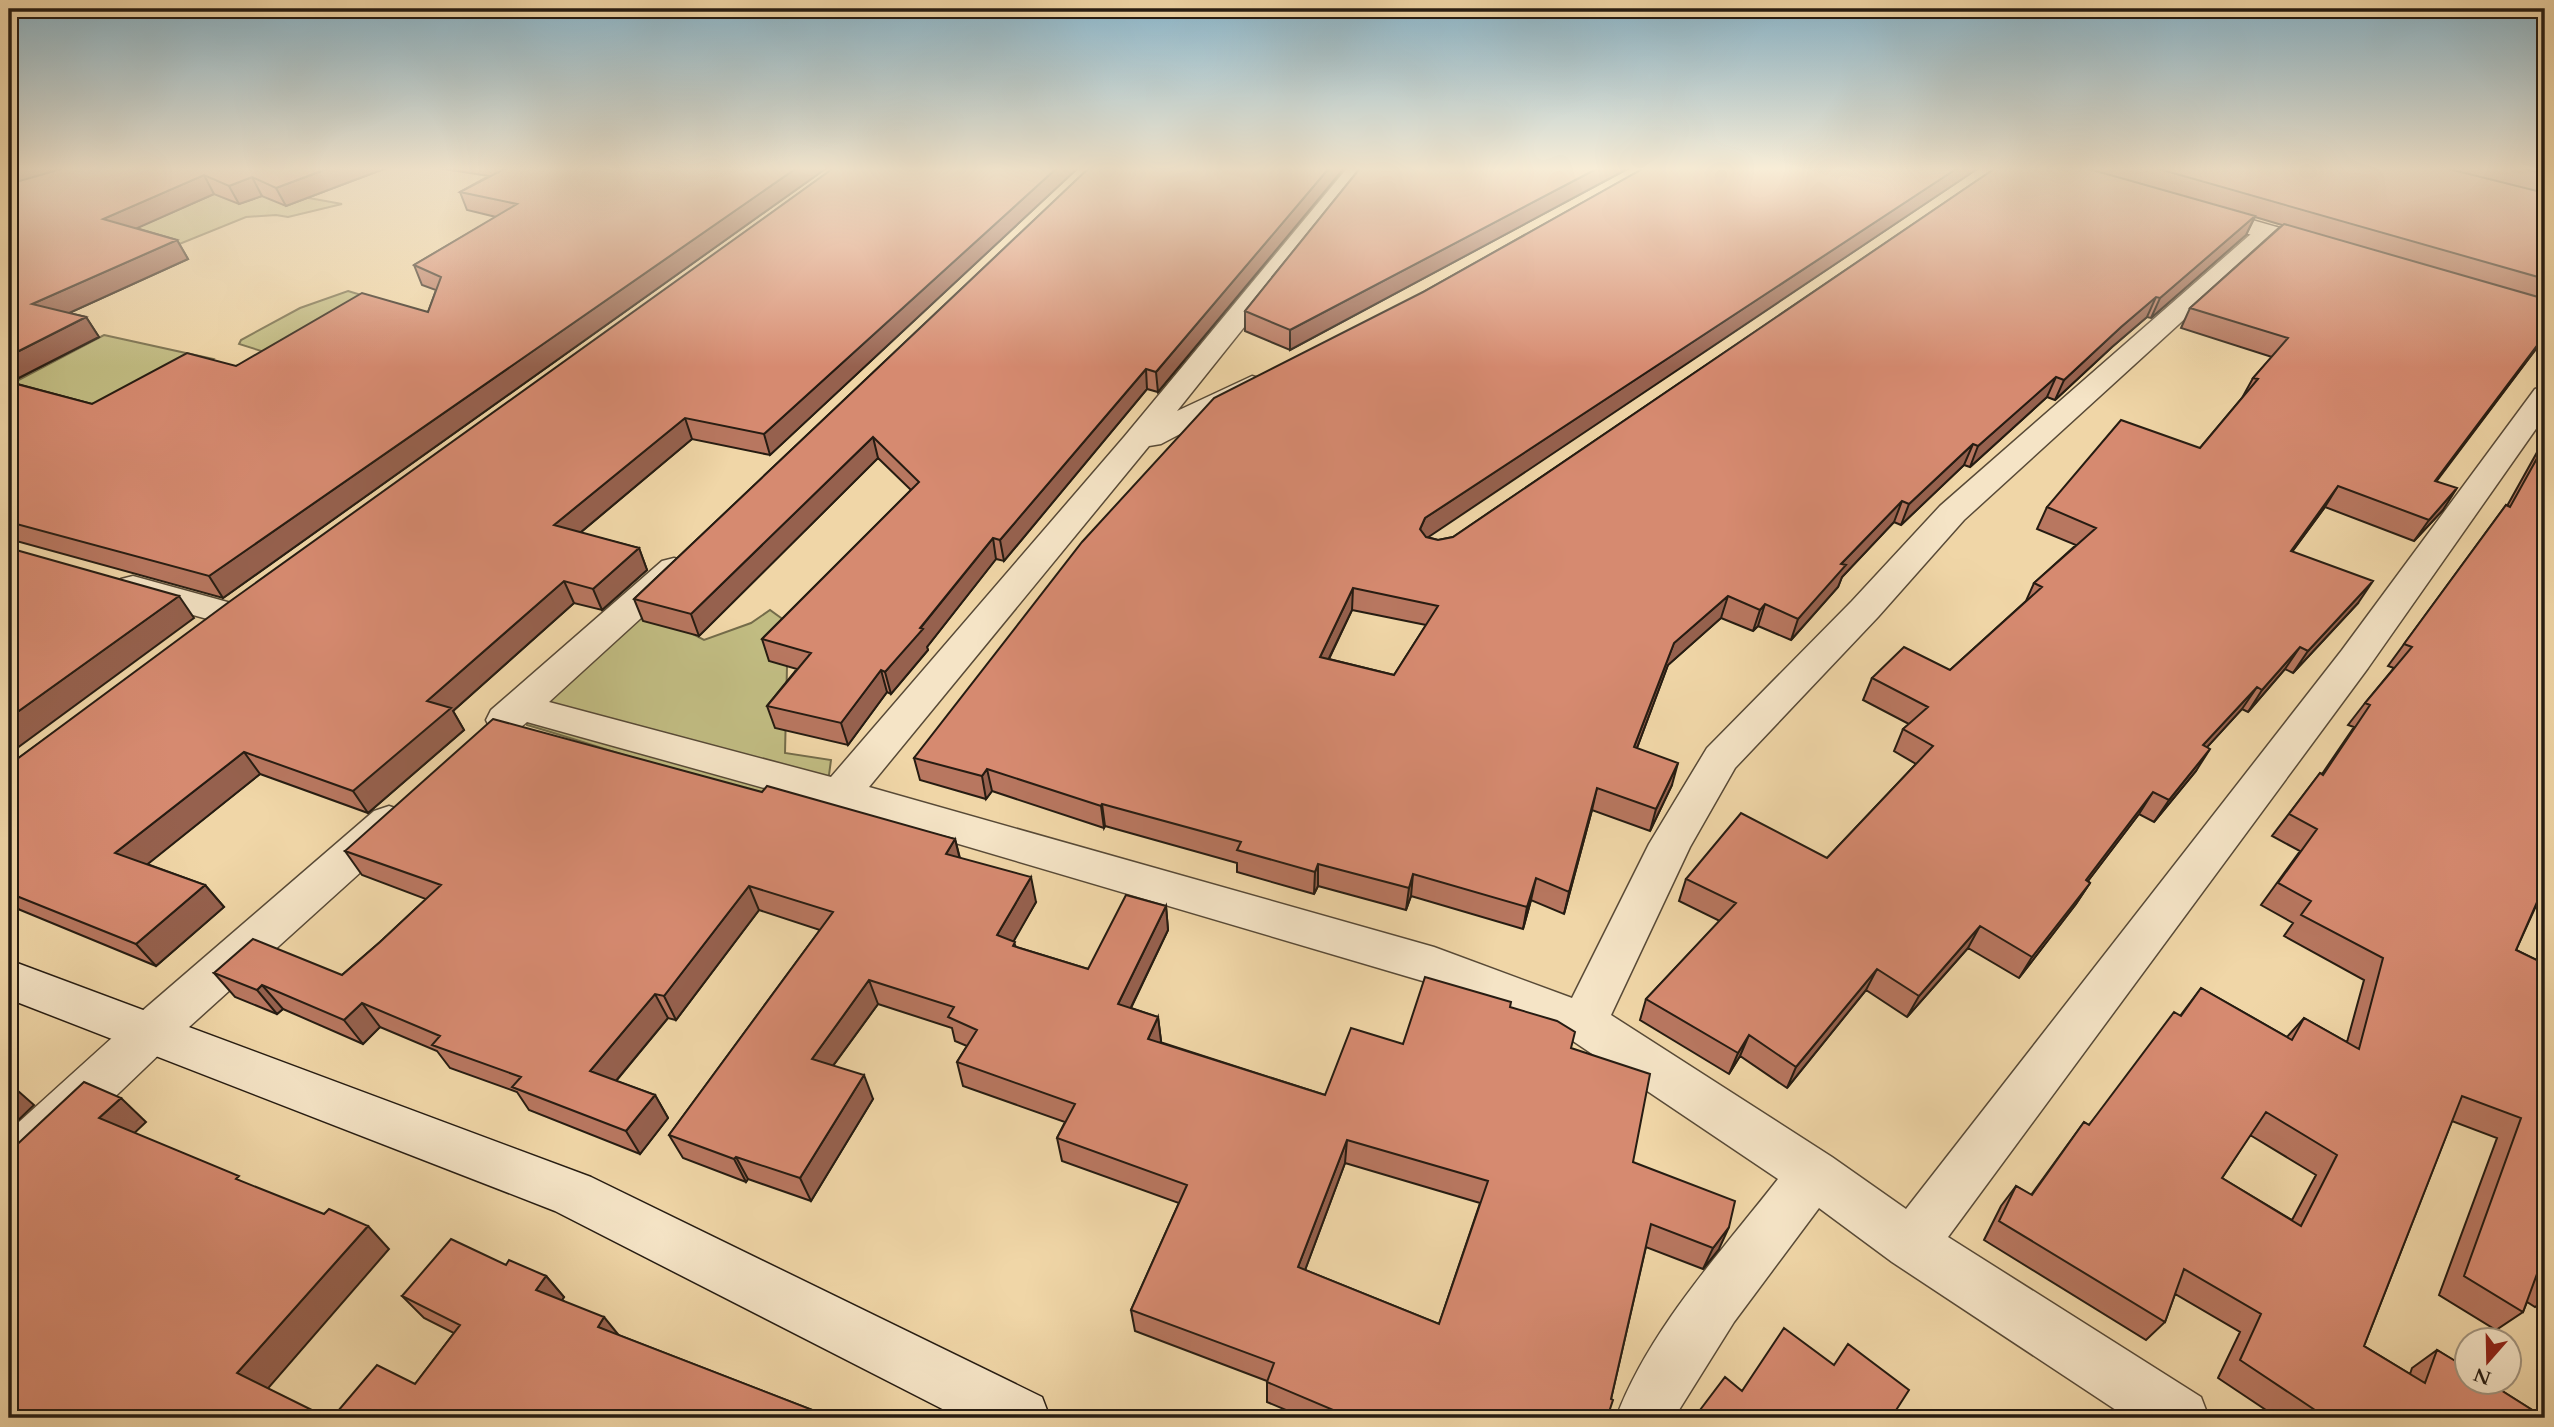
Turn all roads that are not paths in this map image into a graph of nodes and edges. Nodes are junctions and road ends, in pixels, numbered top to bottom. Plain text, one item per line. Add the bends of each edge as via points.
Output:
1 (1306, 234) edge
2 (2266, 234) edge
3 (2273, 234) edge
4 (2347, 255) edge
5 (1279, 371) edge
6 (2545, 395) edge
7 (1135, 444) junction
8 (696, 547) edge
9 (99, 577) edge
10 (196, 639) edge
11 (519, 707) junction
12 (478, 743) edge
13 (840, 794) junction
14 (417, 798) edge
15 (9, 979) edge
16 (1584, 1023) junction
17 (151, 1032) junction
18 (9, 1164) edge
19 (1814, 1174) junction
20 (1912, 1244) junction
21 (1021, 1418) edge
22 (1645, 1418) edge
23 (2180, 1418) edge

1 - 7 street
2 - 16 street via 1952,513 1721,758 1670,844
3 - 4 street
5 - 7 street
6 - 20 street via 2355,659
7 - 13 street
8 - 11 street
9 - 10 street via 240,606
11 - 12 street
11 - 13 street
13 - 16 street via 1434,965
14 - 17 street
15 - 17 street
16 - 19 street
17 - 18 street
17 - 21 street via 573,1194
19 - 20 street
19 - 22 street via 1715,1303
20 - 23 street

